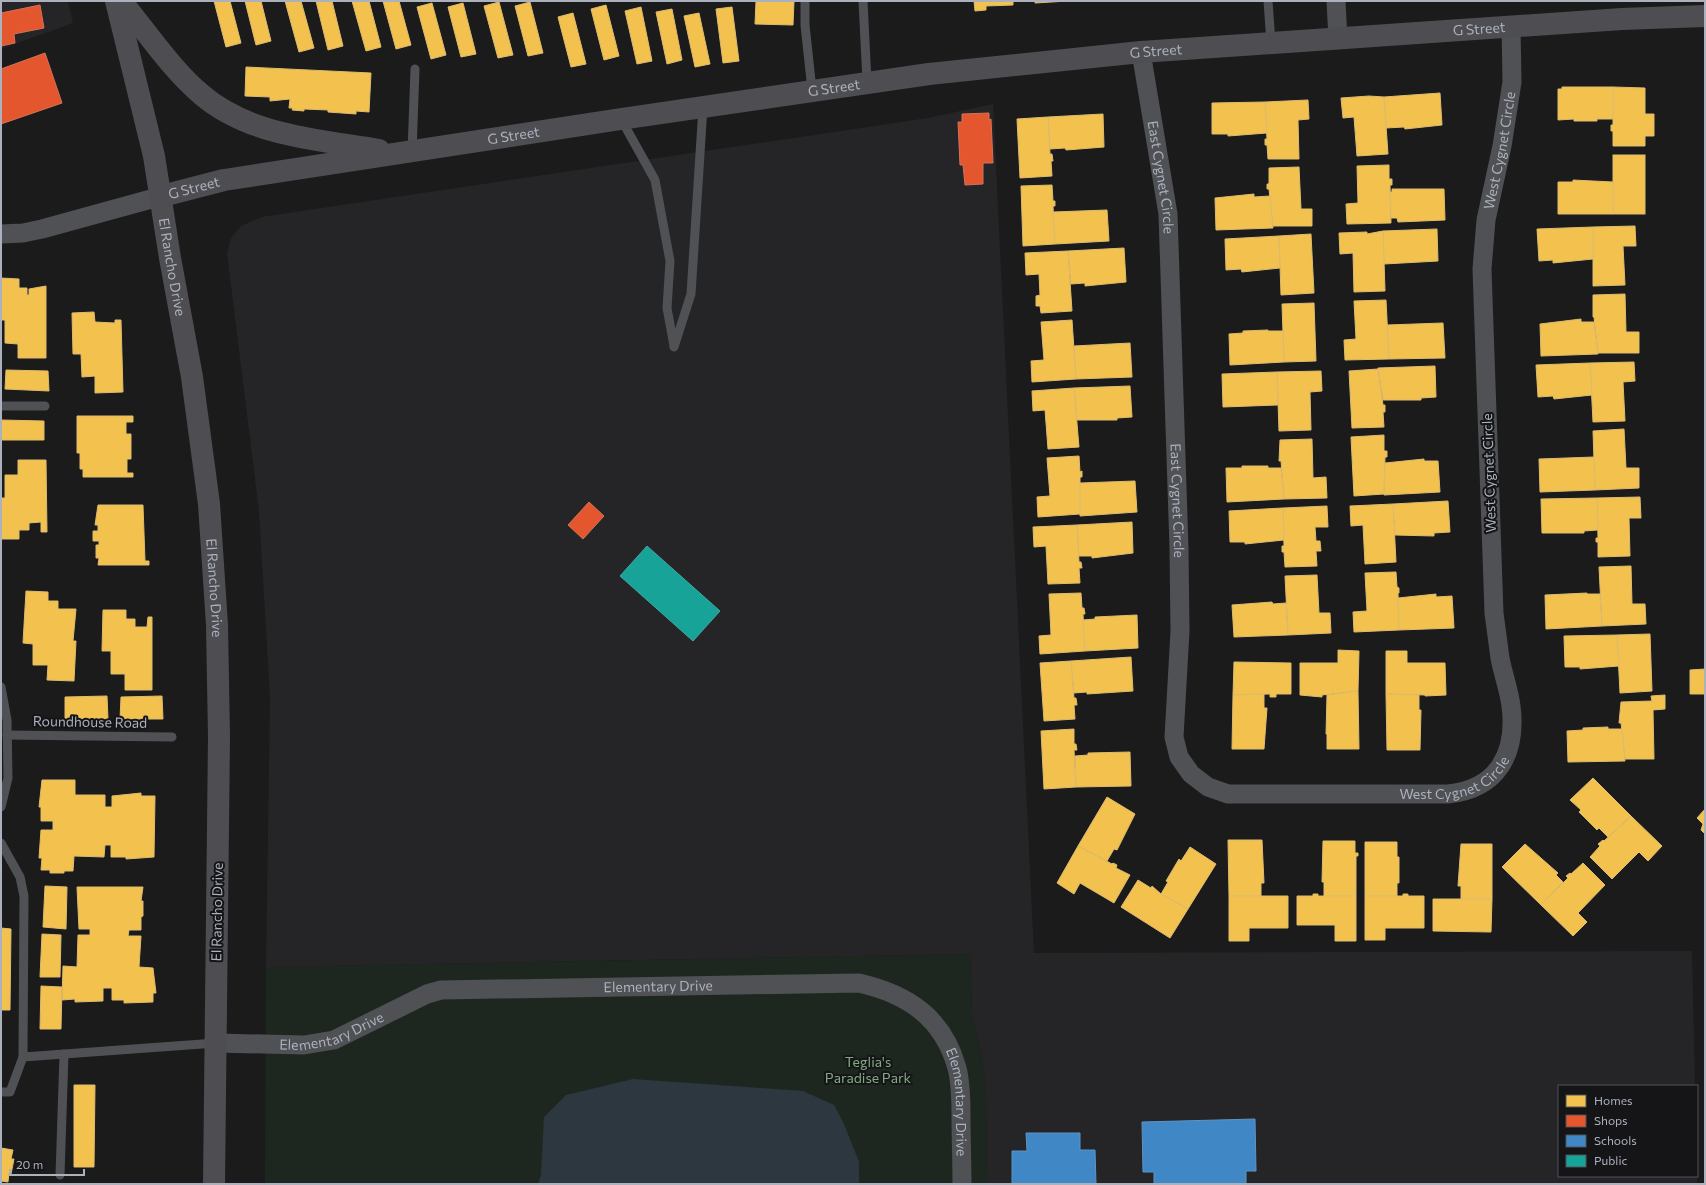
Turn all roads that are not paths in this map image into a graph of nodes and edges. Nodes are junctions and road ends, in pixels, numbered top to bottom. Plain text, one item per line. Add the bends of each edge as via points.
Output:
1 (116, 1) edge
2 (121, 1) edge
3 (805, 1) edge
4 (863, 1) edge
5 (1268, 1) edge
6 (1336, 1) edge
7 (1705, 16) edge
8 (1511, 27) junction
9 (1338, 39) junction
10 (1271, 43) junction
11 (1141, 52) junction
12 (415, 69) dead end
13 (868, 82) junction
14 (812, 90) junction
15 (703, 107) junction
16 (621, 119) junction
17 (405, 153) junction
18 (162, 196) junction
19 (1, 234) edge
20 (1, 406) edge
21 (45, 406) dead end
22 (1, 687) edge
23 (3, 706) edge
24 (7, 735) junction
25 (172, 737) dead end
26 (1359, 794) joint
27 (1, 807) edge
28 (1, 843) edge
29 (216, 1043) junction
30 (64, 1054) junction
31 (23, 1057) junction
32 (1, 1092) edge
33 (60, 1175) dead end
34 (214, 1184) edge
35 (962, 1184) edge

1 - 18 street, El Rancho Drive
2 - 17 street via 191,86 240,119 269,130
3 - 14 lane
4 - 13 lane
5 - 10 lane
6 - 9 street
7 - 8 street, G Street
8 - 9 street, G Street
8 - 26 street, West Cygnet Circle via 1512,82 1502,146 1486,220 1482,269 1494,613 1500,658 1511,706 1512,736 1507,756 1497,772 1482,784 1462,792
9 - 10 street, G Street
10 - 11 street, G Street
11 - 13 street, G Street
11 - 26 street, East Cygnet Circle via 1168,214 1180,586 1174,737 1179,756 1192,774 1208,787 1228,794
12 - 17 lane
13 - 14 street, G Street
14 - 15 street, G Street
15 - 16 street, G Street
15 - 16 lane via 691,294 674,347 667,308 670,261 655,180
16 - 17 street, G Street
17 - 18 street, G Street via 224,180
18 - 19 street, G Street via 42,229
18 - 29 street, El Rancho Drive via 209,504 217,625 219,737
20 - 21 lane
22 - 23 lane
23 - 24 lane
24 - 25 lane, Roundhouse Road
24 - 27 lane via 8,778
28 - 31 lane via 20,878 24,896
29 - 30 lane
29 - 34 street, El Rancho Drive
29 - 35 street, Elementary Drive via 304,1045 334,1040 441,990 858,983 884,989 911,1002 928,1017 946,1040 957,1068 960,1092
30 - 31 lane
30 - 33 lane
31 - 32 lane via 10,1092

